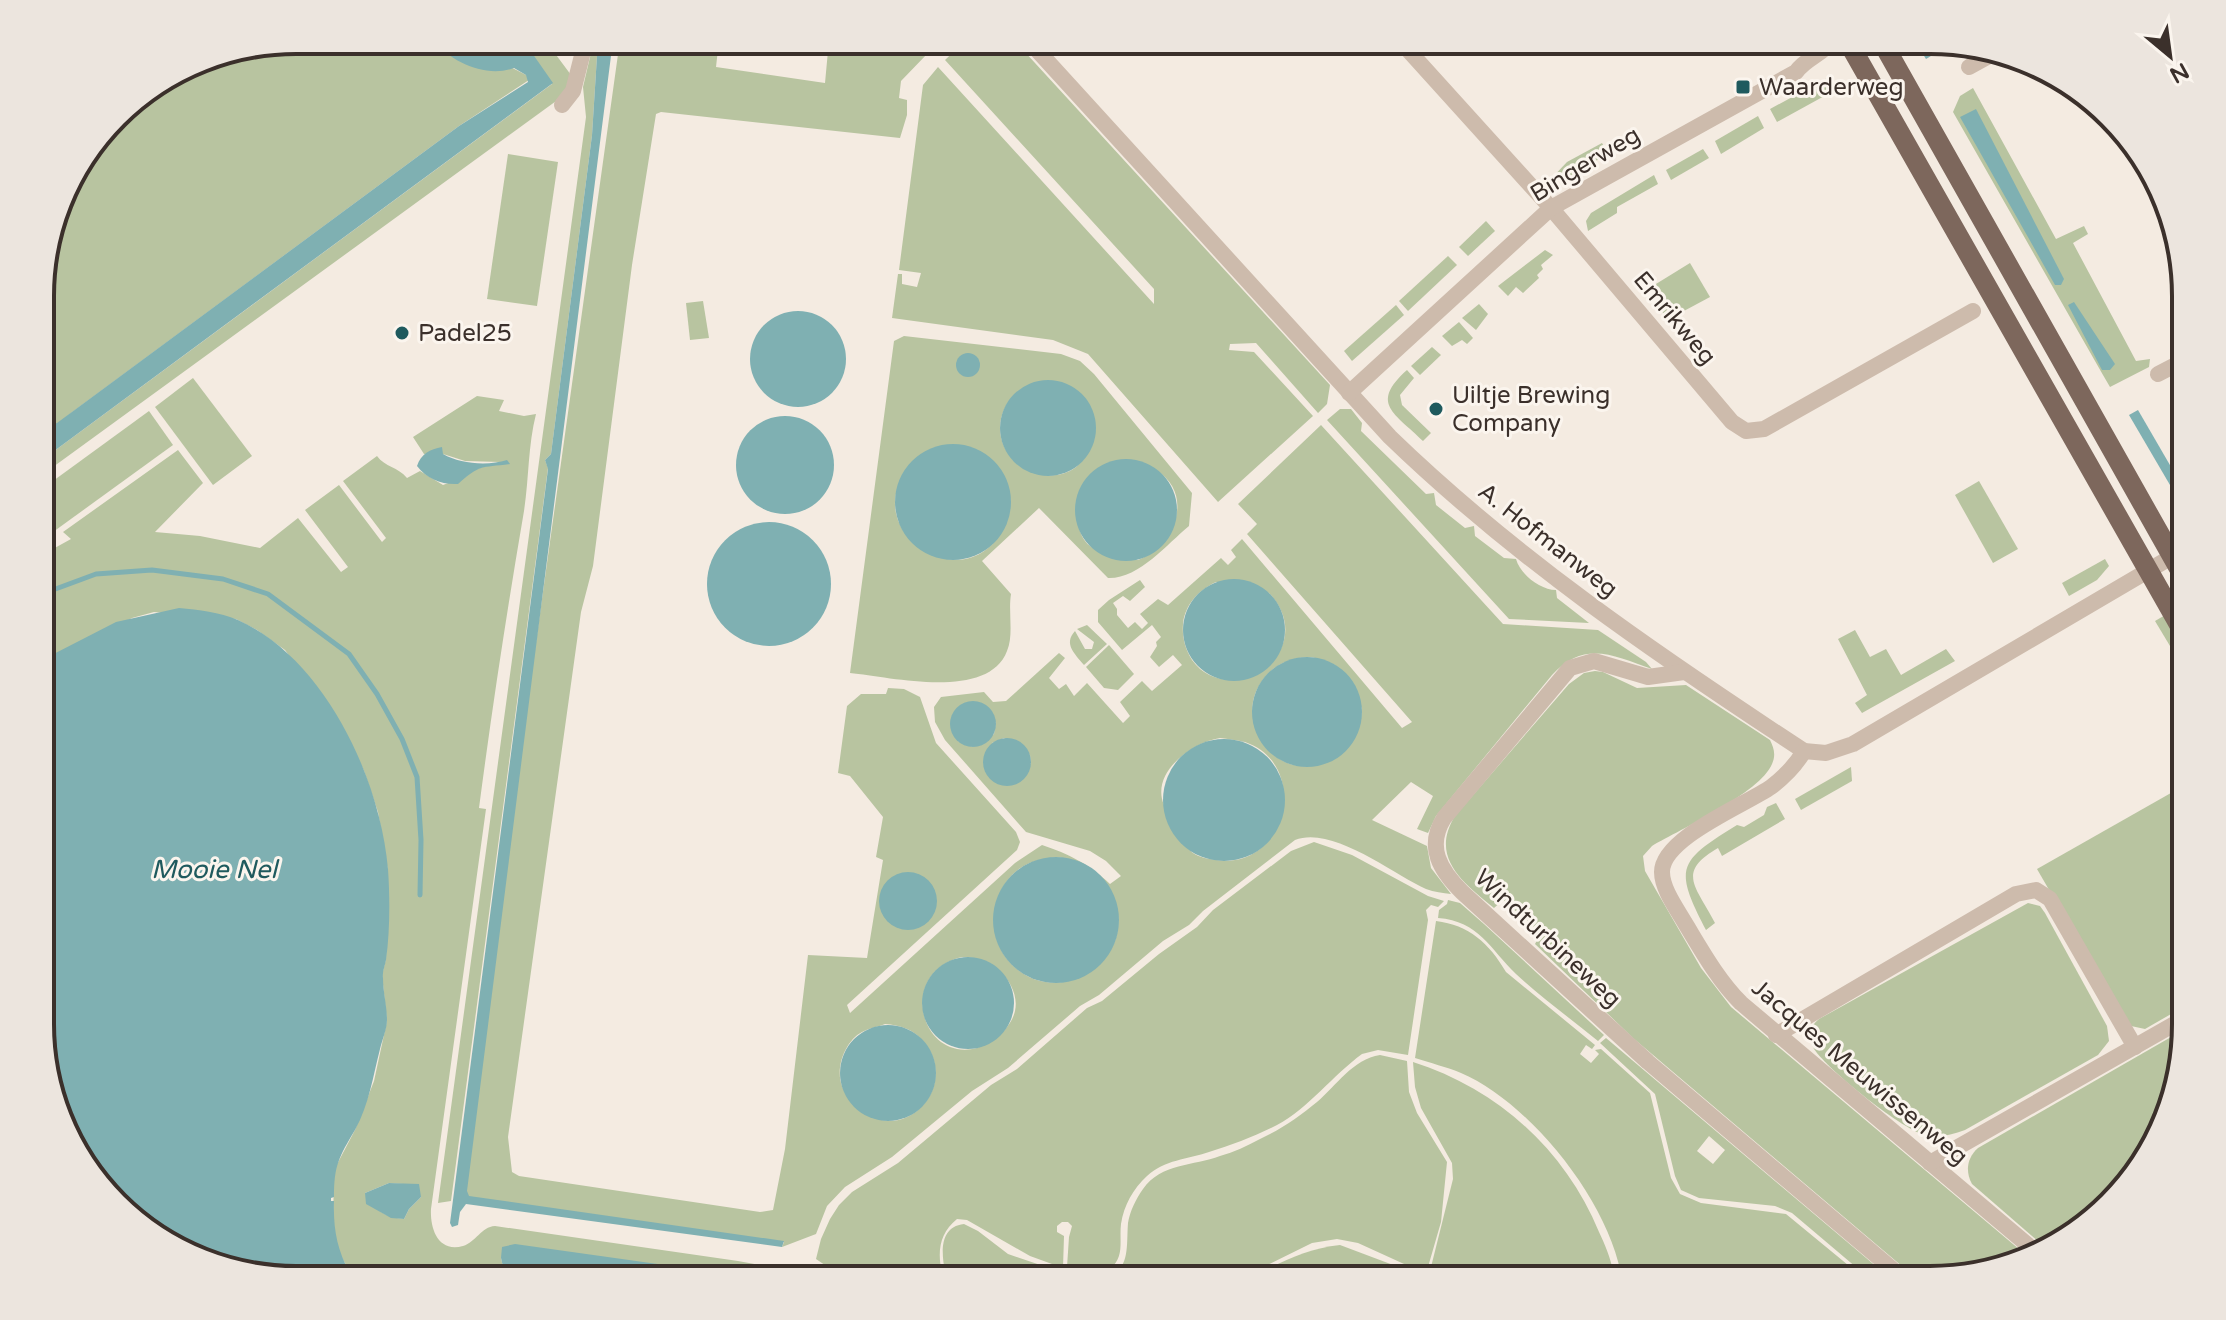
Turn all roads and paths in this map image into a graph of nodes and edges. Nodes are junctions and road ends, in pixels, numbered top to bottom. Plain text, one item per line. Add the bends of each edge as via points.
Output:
1 (582, 54) edge
2 (1041, 54) edge
3 (1412, 54) edge
4 (1818, 54) edge
5 (1855, 54) edge
6 (1889, 54) edge
7 (1982, 60) edge
8 (1969, 67) dead end
9 (562, 105) dead end
10 (1551, 208) junction
11 (1973, 311) dead end
12 (2171, 367) edge
13 (2158, 374) dead end
14 (1349, 393) junction
15 (2171, 539) edge
16 (2171, 558) edge
17 (2149, 571) junction
18 (2171, 610) edge
19 (1684, 672) junction
20 (1804, 751) junction
21 (2171, 1026) edge
22 (1776, 1035) junction
23 (2135, 1047) junction
24 (1930, 1163) junction
25 (2028, 1245) edge
26 (1888, 1265) edge

1 - 9 street via 573,91
2 - 14 street, A. Hofmanweg
3 - 10 street, Emrikweg
4 - 10 street, Bingerweg via 1796,72
5 - 17 main road
6 - 15 main road
7 - 8 street
10 - 11 street, Emrikweg via 1732,422 1746,431 1764,429
10 - 14 street, Bingerweg
12 - 13 street
14 - 19 street, A. Hofmanweg via 1415,462 1476,515
16 - 17 street
17 - 18 main road
17 - 20 street via 1844,749
19 - 20 street, A. Hofmanweg
19 - 26 street, Windturbineweg via 1648,677 1594,661 1570,668 1444,818 1436,837 1437,857 1462,892 1648,1062
20 - 22 street, Jacques Meuwissenweg via 1782,777 1672,850 1662,872 1714,971
21 - 23 street
22 - 23 street via 2016,894 2036,890 2050,899
22 - 24 street, Jacques Meuwissenweg
23 - 24 street
24 - 25 street, Jacques Meuwissenweg

